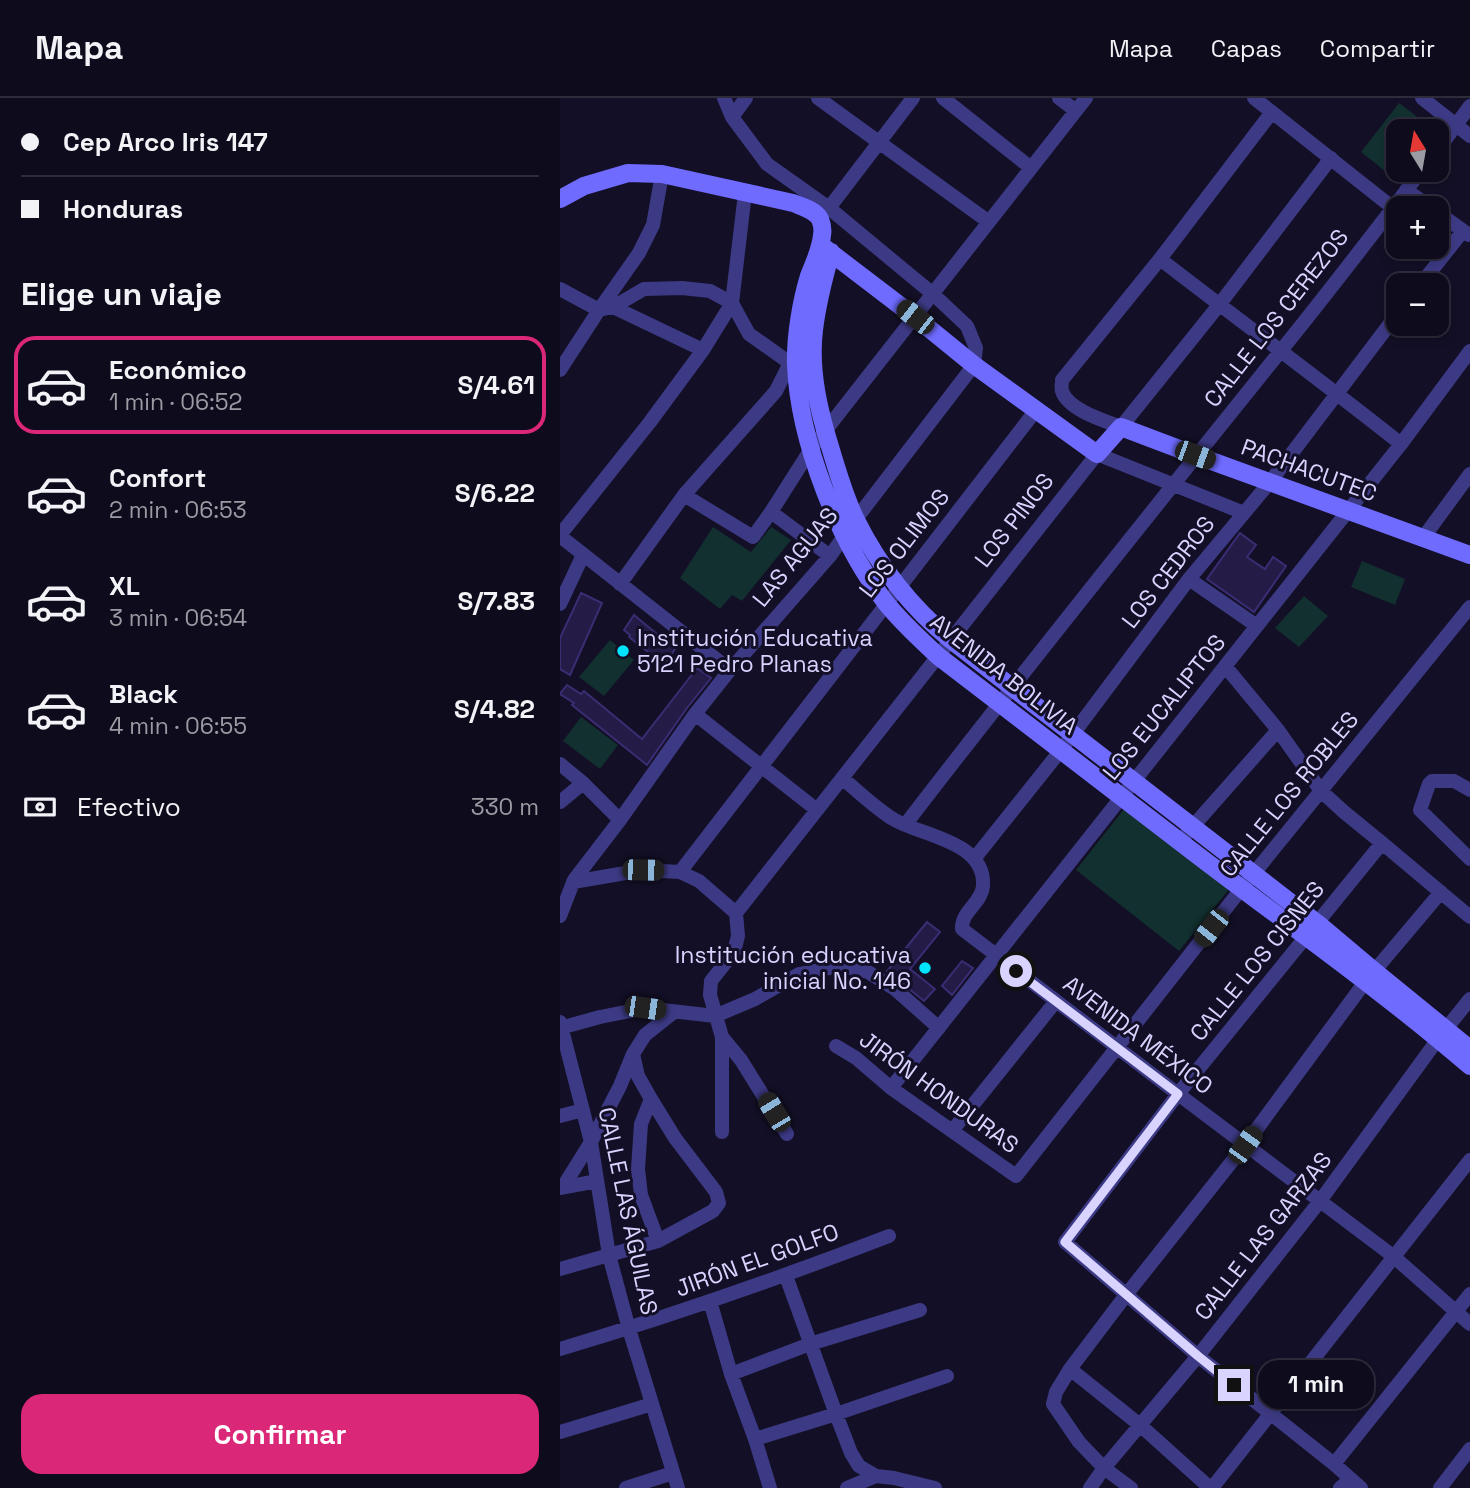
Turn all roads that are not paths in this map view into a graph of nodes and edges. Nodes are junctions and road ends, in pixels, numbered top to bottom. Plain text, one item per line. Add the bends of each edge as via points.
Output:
1 (724, 98) edge
2 (746, 98) edge
3 (818, 98) edge
4 (913, 98) edge
5 (943, 98) edge
6 (1059, 98) edge
7 (1086, 98) edge
8 (1254, 98) edge
9 (1422, 98) edge
10 (1470, 106) edge
11 (1076, 111) junction
12 (1272, 112) junction
13 (732, 117) junction
14 (1457, 126) junction
15 (1449, 136) edge
16 (1470, 136) edge
17 (879, 142) junction
18 (1331, 158) junction
19 (1031, 168) junction
20 (662, 174) junction
21 (1412, 182) edge
22 (1406, 190) junction
23 (745, 193) junction
24 (1401, 196) edge
25 (1415, 196) edge
26 (560, 199) edge
27 (1386, 203) edge
28 (824, 212) junction
29 (1386, 216) edge
30 (1449, 221) edge
31 (989, 222) junction
32 (1466, 233) edge
33 (825, 248) junction
34 (1160, 259) junction
35 (1431, 273) edge
36 (560, 289) edge
37 (933, 294) junction
38 (732, 303) junction
39 (1219, 305) junction
40 (606, 308) junction
41 (915, 317) junction
42 (1386, 329) edge
43 (703, 350) junction
44 (1470, 351) edge
45 (1280, 352) junction
46 (793, 362) junction
47 (974, 365) junction
48 (560, 370) edge
49 (1337, 393) junction
50 (1037, 410) junction
51 (1121, 427) junction
52 (825, 431) junction
53 (1401, 444) junction
54 (811, 449) junction
55 (1097, 454) junction
56 (1195, 455) junction
57 (1470, 474) edge
58 (1270, 482) junction
59 (1172, 484) junction
60 (684, 495) junction
61 (1349, 511) junction
62 (771, 512) junction
63 (1244, 513) junction
64 (856, 519) junction
65 (844, 534) junction
66 (560, 535) edge
67 (1423, 538) junction
68 (583, 555) junction
69 (1470, 555) edge
70 (830, 556) junction
71 (1189, 579) junction
72 (620, 584) junction
73 (899, 587) junction
74 (886, 603) junction
75 (560, 604) edge
76 (1470, 607) edge
77 (1257, 626) junction
78 (951, 640) junction
79 (938, 656) junction
80 (1225, 666) junction
81 (730, 670) junction
82 (1011, 687) junction
83 (999, 703) junction
84 (695, 714) junction
85 (1278, 730) junction
86 (1073, 734) junction
87 (1061, 750) junction
88 (560, 764) edge
89 (761, 766) junction
90 (842, 778) junction
91 (1134, 781) junction
92 (583, 783) junction
93 (1470, 790) edge
94 (1321, 791) junction
95 (1122, 796) junction
96 (560, 802) edge
97 (817, 810) junction
98 (620, 820) junction
99 (905, 825) junction
100 (1192, 827) junction
101 (1179, 842) junction
102 (1382, 843) junction
103 (974, 859) junction
104 (1470, 859) edge
105 (680, 872) junction
106 (574, 880) junction
107 (1248, 881) junction
108 (560, 891) edge
109 (1441, 892) junction
110 (736, 913) junction
111 (560, 916) edge
112 (1470, 917) edge
113 (1312, 930) junction
114 (996, 956) junction
115 (1369, 977) junction
116 (1470, 999) edge
117 (1056, 1001) junction
118 (674, 1012) junction
119 (715, 1016) junction
120 (561, 1026) edge
121 (939, 1028) junction
122 (1442, 1034) junction
123 (722, 1037) junction
124 (836, 1046) dead end
125 (1116, 1048) junction
126 (1470, 1049) edge
127 (633, 1054) junction
128 (1470, 1066) edge
129 (891, 1088) junction
130 (1178, 1094) junction
131 (651, 1099) junction
132 (583, 1110) junction
133 (560, 1116) edge
134 (952, 1131) junction
135 (722, 1132) dead end
136 (787, 1134) dead end
137 (591, 1142) junction
138 (1245, 1145) junction
139 (1470, 1160) edge
140 (1016, 1175) joint
141 (597, 1181) junction
142 (561, 1188) edge
143 (1320, 1201) junction
144 (889, 1236) dead end
145 (658, 1241) junction
146 (610, 1255) junction
147 (1393, 1255) junction
148 (560, 1269) edge
149 (786, 1276) junction
150 (1470, 1294) edge
151 (1126, 1295) junction
152 (710, 1301) junction
153 (920, 1310) dead end
154 (1456, 1312) junction
155 (1470, 1324) edge
156 (629, 1329) junction
157 (810, 1343) junction
158 (560, 1349) edge
159 (1198, 1356) junction
160 (1070, 1369) junction
161 (731, 1374) junction
162 (947, 1376) dead end
163 (652, 1404) junction
164 (836, 1414) junction
165 (1270, 1414) junction
166 (1140, 1425) junction
167 (560, 1432) edge
168 (755, 1439) junction
169 (1470, 1448) edge
170 (1334, 1464) junction
171 (1104, 1468) junction
172 (673, 1473) junction
173 (876, 1476) junction
174 (896, 1483) edge
175 (1351, 1485) edge
176 (626, 1488) edge
177 (678, 1488) edge
178 (770, 1488) edge
179 (847, 1488) edge
180 (935, 1488) edge
181 (1090, 1488) edge
182 (1131, 1488) edge
183 (1211, 1488) edge
184 (1440, 1488) edge

1 - 13 street
2 - 13 street
3 - 17 street
4 - 17 street
5 - 19 street
6 - 11 street
7 - 11 street
8 - 12 street
9 - 14 street
10 - 14 street
11 - 19 street
12 - 18 street
12 - 34 street
13 - 28 street via 767,164
14 - 15 street
14 - 16 street
17 - 28 street
17 - 31 street
18 - 27 street
18 - 39 street, LOS PINOS
19 - 31 street
20 - 23 main road
20 - 26 main road via 628,173 584,186
20 - 40 street via 653,225
21 - 22 street, CALLE LOS CEREZOS
22 - 24 street, CALLE LOS CEREZOS
22 - 25 street
23 - 28 main road
23 - 38 street
28 - 33 main road, AVENIDA BOLIVIA
28 - 37 street
29 - 45 street, CALLE LOS CEREZOS
30 - 32 street
31 - 37 street
32 - 35 street
33 - 41 main road
33 - 46 main road, AVENIDA BOLIVIA via 808,279
33 - 52 main road, AVENIDA BOLIVIA via 814,331 814,386
34 - 39 street
34 - 51 street, PACHACUTEC via 1062,380 1067,400 1091,417
36 - 40 street
37 - 41 street
37 - 47 street via 967,326 976,348
38 - 40 street via 710,291 644,289
38 - 43 street
38 - 46 street via 749,334
39 - 45 street
39 - 51 street, LOS PINOS
40 - 43 street
40 - 48 street
41 - 47 main road
41 - 52 street
42 - 49 street, LOS CEDROS
43 - 66 street
44 - 53 street, LOS EUCALIPTOS
45 - 49 street
45 - 56 street, CALLE LOS CEREZOS
46 - 54 main road, AVENIDA BOLIVIA
46 - 60 street via 776,391
47 - 50 main road
47 - 64 street, LAS AGUAS
49 - 53 street
49 - 58 street, LOS CEDROS
50 - 55 main road
50 - 73 street, LOS OLIMOS
51 - 55 main road, LOS PINOS
51 - 56 main road, PACHACUTEC
52 - 54 street
52 - 64 main road, AVENIDA BOLIVIA
53 - 61 street, LOS EUCALIPTOS
54 - 62 street
54 - 65 main road, AVENIDA BOLIVIA
55 - 59 street
55 - 78 street, LOS PINOS
56 - 58 main road, PACHACUTEC
56 - 59 street, CALLE LOS CEREZOS
57 - 67 street
58 - 61 main road, PACHACUTEC
58 - 63 street, LOS CEDROS
59 - 63 street
59 - 82 street, CALLE LOS CEREZOS
60 - 62 street via 753,537
60 - 72 street
61 - 67 main road, PACHACUTEC
61 - 77 street, LOS EUCALIPTOS
62 - 70 street
63 - 71 street, LOS CEDROS
64 - 65 street, LAS AGUAS
64 - 73 main road, AVENIDA BOLIVIA
65 - 70 street, LAS AGUAS
65 - 74 main road, AVENIDA BOLIVIA
66 - 68 street
67 - 69 main road, PACHACUTEC
68 - 72 street
68 - 75 street
70 - 81 street, LAS AGUAS
71 - 77 street
71 - 86 street, LOS CEDROS
72 - 81 street
73 - 74 street, LOS OLIMOS
73 - 78 main road, AVENIDA BOLIVIA
74 - 79 main road, AVENIDA BOLIVIA
74 - 89 street, LOS OLIMOS
76 - 94 street, CALLE LOS ROBLES
77 - 80 street, LOS EUCALIPTOS
78 - 79 street, LOS PINOS
78 - 82 main road, AVENIDA BOLIVIA
79 - 83 main road, AVENIDA BOLIVIA
79 - 90 street, LOS PINOS
80 - 85 street
80 - 91 street, LOS EUCALIPTOS
81 - 84 street, LAS AGUAS
82 - 83 street, CALLE LOS CEREZOS
82 - 86 main road, AVENIDA BOLIVIA
83 - 87 main road, AVENIDA BOLIVIA
83 - 99 street, CALLE LOS CEREZOS
84 - 89 street
84 - 98 street, LAS AGUAS
85 - 94 street
85 - 100 street
86 - 87 street, LOS CEDROS
86 - 91 main road, AVENIDA BOLIVIA
87 - 95 main road, AVENIDA BOLIVIA
87 - 103 street, LOS CEDROS
88 - 92 street
89 - 97 street
89 - 105 street, LOS OLIMOS
90 - 97 street, LOS PINOS
90 - 99 street
91 - 95 street, LOS EUCALIPTOS
91 - 100 main road, AVENIDA BOLIVIA
92 - 96 street
92 - 98 street
93 - 104 street via 1454,781 1432,780 1420,810
94 - 102 street
94 - 107 street, CALLE LOS ROBLES
95 - 101 main road, AVENIDA BOLIVIA
95 - 114 street, LOS EUCALIPTOS
97 - 110 street, LOS PINOS
98 - 106 street, LAS AGUAS
99 - 103 street via 960,846
100 - 101 street
100 - 107 main road, AVENIDA BOLIVIA
101 - 107 main road, AVENIDA BOLIVIA
102 - 109 street
102 - 113 street, CALLE LOS CISNES
103 - 114 street, AVENIDA MÉXICO via 983,888 965,915 962,929
105 - 106 street via 643,870
105 - 110 street via 699,881
106 - 108 street
106 - 111 street, LAS AGUAS
107 - 113 main road, AVENIDA BOLIVIA
107 - 125 street, CALLE LOS ROBLES
109 - 112 street
109 - 115 street
110 - 119 street via 734,952 710,981
113 - 115 main road, AVENIDA BOLIVIA
113 - 130 street, CALLE LOS CISNES
114 - 117 street, AVENIDA MÉXICO
114 - 121 street, LOS EUCALIPTOS
115 - 122 main road, AVENIDA BOLIVIA
115 - 138 street
116 - 122 street, CALLE LAS GARZAS
117 - 125 street, AVENIDA MÉXICO
117 - 134 street
118 - 119 street
118 - 120 street via 645,1008
118 - 127 street via 645,1035
119 - 121 street via 799,974 841,965 868,972 895,989
119 - 123 street
120 - 132 street, CALLE LAS ÁGUILAS
121 - 129 street, LOS EUCALIPTOS
122 - 126 main road, AVENIDA BOLIVIA
122 - 128 main road, AVENIDA BOLIVIA
122 - 143 street, CALLE LAS GARZAS
123 - 135 street
123 - 136 street
124 - 129 street, JIRÓN HONDURAS
125 - 130 street, AVENIDA MÉXICO
125 - 140 street, CALLE LOS ROBLES
127 - 131 street via 638,1076
127 - 137 street
129 - 134 street, JIRÓN HONDURAS
130 - 138 street, AVENIDA MÉXICO
130 - 151 street, CALLE LOS CISNES via 1065,1242
131 - 145 street via 641,1124 638,1168 641,1195
131 - 145 street via 716,1192 719,1203 713,1211
132 - 133 street
132 - 137 street, CALLE LAS ÁGUILAS
134 - 140 street, JIRÓN HONDURAS
137 - 141 street, CALLE LAS ÁGUILAS
137 - 142 street
138 - 143 street, AVENIDA MÉXICO
138 - 151 street
139 - 147 street
141 - 142 street
141 - 146 street, CALLE LAS ÁGUILAS
143 - 147 street, AVENIDA MÉXICO
143 - 159 street, CALLE LAS GARZAS
144 - 149 street, JIRÓN EL GOLFO
145 - 146 street
146 - 148 street
146 - 156 street, CALLE LAS ÁGUILAS
147 - 154 street, AVENIDA MÉXICO
147 - 165 street
149 - 152 street, JIRÓN EL GOLFO
149 - 157 street
150 - 154 street
151 - 159 street
151 - 160 street
152 - 156 street, JIRÓN EL GOLFO
152 - 161 street
153 - 157 street
154 - 155 street, AVENIDA MÉXICO
154 - 170 street
156 - 158 street, JIRÓN EL GOLFO
156 - 163 street, CALLE LAS ÁGUILAS
157 - 161 street
157 - 164 street
159 - 165 street
159 - 166 street, CALLE LAS GARZAS
160 - 166 street
160 - 171 street via 1053,1404
161 - 168 street
162 - 164 street
163 - 167 street
163 - 172 street, CALLE LAS ÁGUILAS
164 - 168 street
164 - 173 street via 859,1466
165 - 170 street
165 - 183 street
166 - 171 street, CALLE LAS GARZAS
166 - 183 street
168 - 178 street
169 - 184 street
170 - 175 street
171 - 181 street, CALLE LAS GARZAS
171 - 182 street
172 - 176 street
172 - 177 street, CALLE LAS ÁGUILAS
173 - 174 street
173 - 179 street
174 - 180 street

